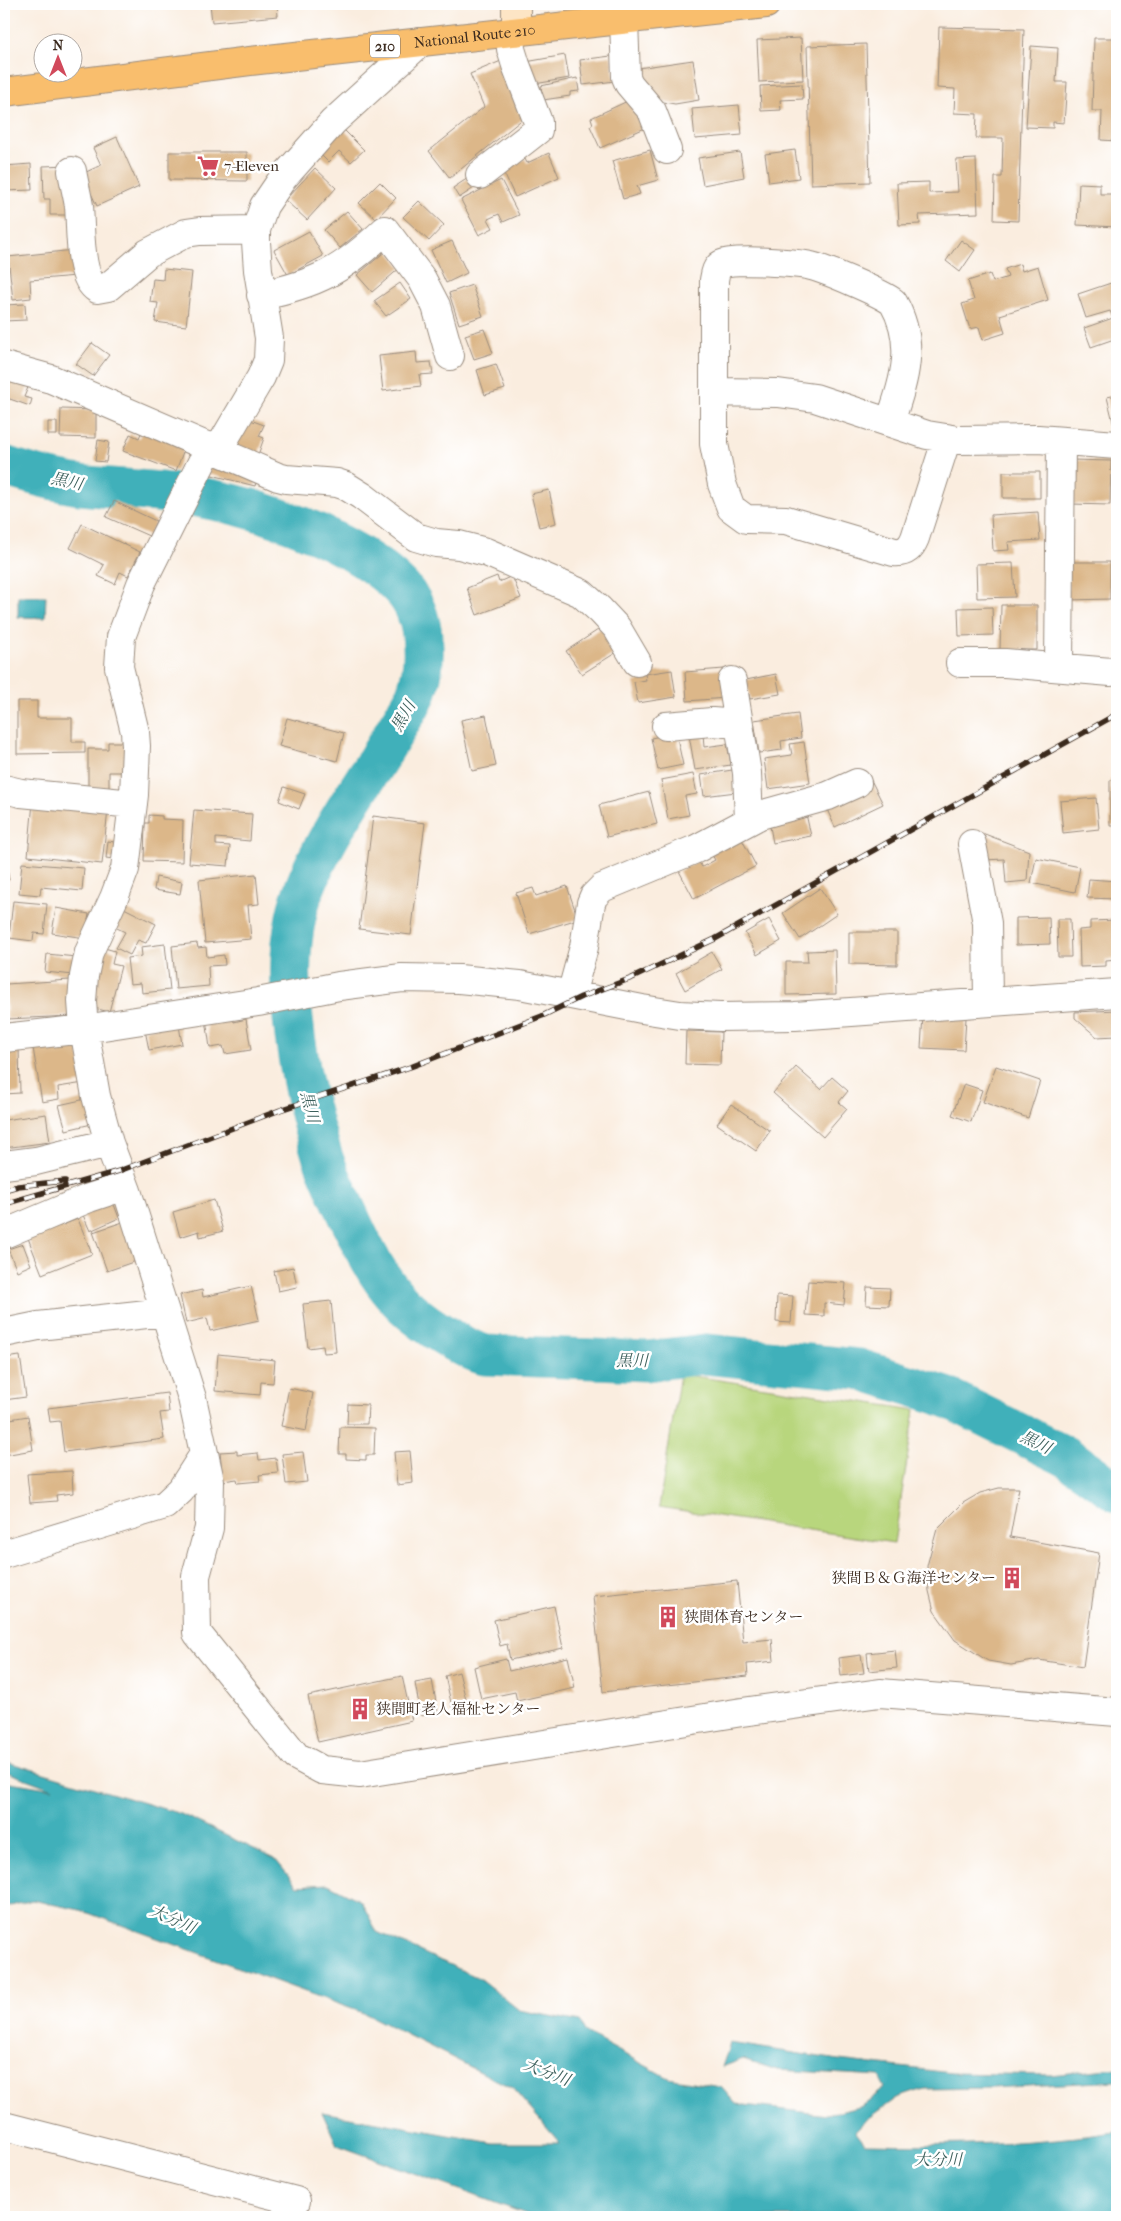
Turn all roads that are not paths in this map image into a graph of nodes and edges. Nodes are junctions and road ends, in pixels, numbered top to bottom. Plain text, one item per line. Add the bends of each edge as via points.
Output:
1 (516, 4) edge
2 (766, 4) edge
3 (624, 20) junction
4 (513, 32) junction
5 (421, 42) junction
6 (4, 92) edge
7 (668, 150) dead end
8 (72, 171) dead end
9 (480, 175) dead end
10 (256, 230) junction
11 (261, 295) junction
12 (450, 356) dead end
13 (4, 366) edge
14 (714, 392) junction
15 (890, 422) junction
16 (947, 438) junction
17 (1060, 441) junction
18 (1117, 445) edge
19 (212, 450) junction
20 (637, 662) dead end
21 (960, 663) dead end
22 (1059, 666) junction
23 (1117, 670) edge
24 (732, 681) dead end
25 (739, 724) junction
26 (666, 726) dead end
27 (857, 783) dead end
28 (4, 789) edge
29 (133, 804) junction
30 (749, 820) junction
31 (972, 844) dead end
32 (1117, 993) edge
33 (571, 995) junction
34 (988, 1002) junction
35 (84, 1029) junction
36 (4, 1038) edge
37 (109, 1143) junction
38 (4, 1166) edge
39 (125, 1186) junction
40 (4, 1234) edge
41 (165, 1312) junction
42 (4, 1333) edge
43 (204, 1454) junction
44 (4, 1554) edge
45 (1117, 1712) edge
46 (4, 2126) edge
47 (296, 2201) dead end

1 - 4 main road
2 - 3 highway, National Route 210 / 210
3 - 4 highway, National Route 210 / 210
3 - 7 street via 626,77 657,121
4 - 5 highway, National Route 210 / 210
4 - 9 street via 511,49 538,122 538,130
5 - 6 highway, National Route 210 / 210
5 - 10 street via 323,132 271,194 260,213
8 - 10 street via 85,269 88,280 97,289 108,287 148,253 186,233
10 - 11 street
11 - 12 street via 295,288 321,278 361,253 385,230 422,279 436,306
11 - 19 street via 269,338 268,360 261,377
13 - 19 street via 50,379
14 - 15 street via 778,393 815,398
14 - 15 street via 716,270 723,263 732,262 811,266 888,298 896,307 906,338 907,362
14 - 16 street via 714,444 730,508 746,520 794,522 894,552 905,551 912,544
15 - 16 street via 927,435
16 - 17 street
17 - 18 street
17 - 22 street
19 - 20 street via 286,479 346,486 416,537 486,552 569,588 589,599 608,618
19 - 29 street via 180,505 141,584 119,647 120,678 135,732
21 - 22 street
22 - 23 street
24 - 25 street
25 - 26 street via 712,722
25 - 30 street via 749,790
27 - 30 street via 828,796
28 - 29 street
29 - 35 street via 125,869 87,959 82,1001
30 - 33 street via 696,849 597,892 591,903 584,947
31 - 34 street via 987,923
32 - 34 street
33 - 34 street via 680,1015 720,1017 795,1016
33 - 35 street via 489,981 402,978
35 - 36 street
35 - 37 street via 96,1096
37 - 38 street
37 - 39 street
39 - 40 street
39 - 41 street
41 - 42 street via 38,1326
41 - 43 street via 192,1398
43 - 44 street via 181,1490 165,1505
43 - 45 street via 210,1480 209,1528 196,1576 197,1633 296,1756 322,1770 360,1774 880,1693
46 - 47 street

